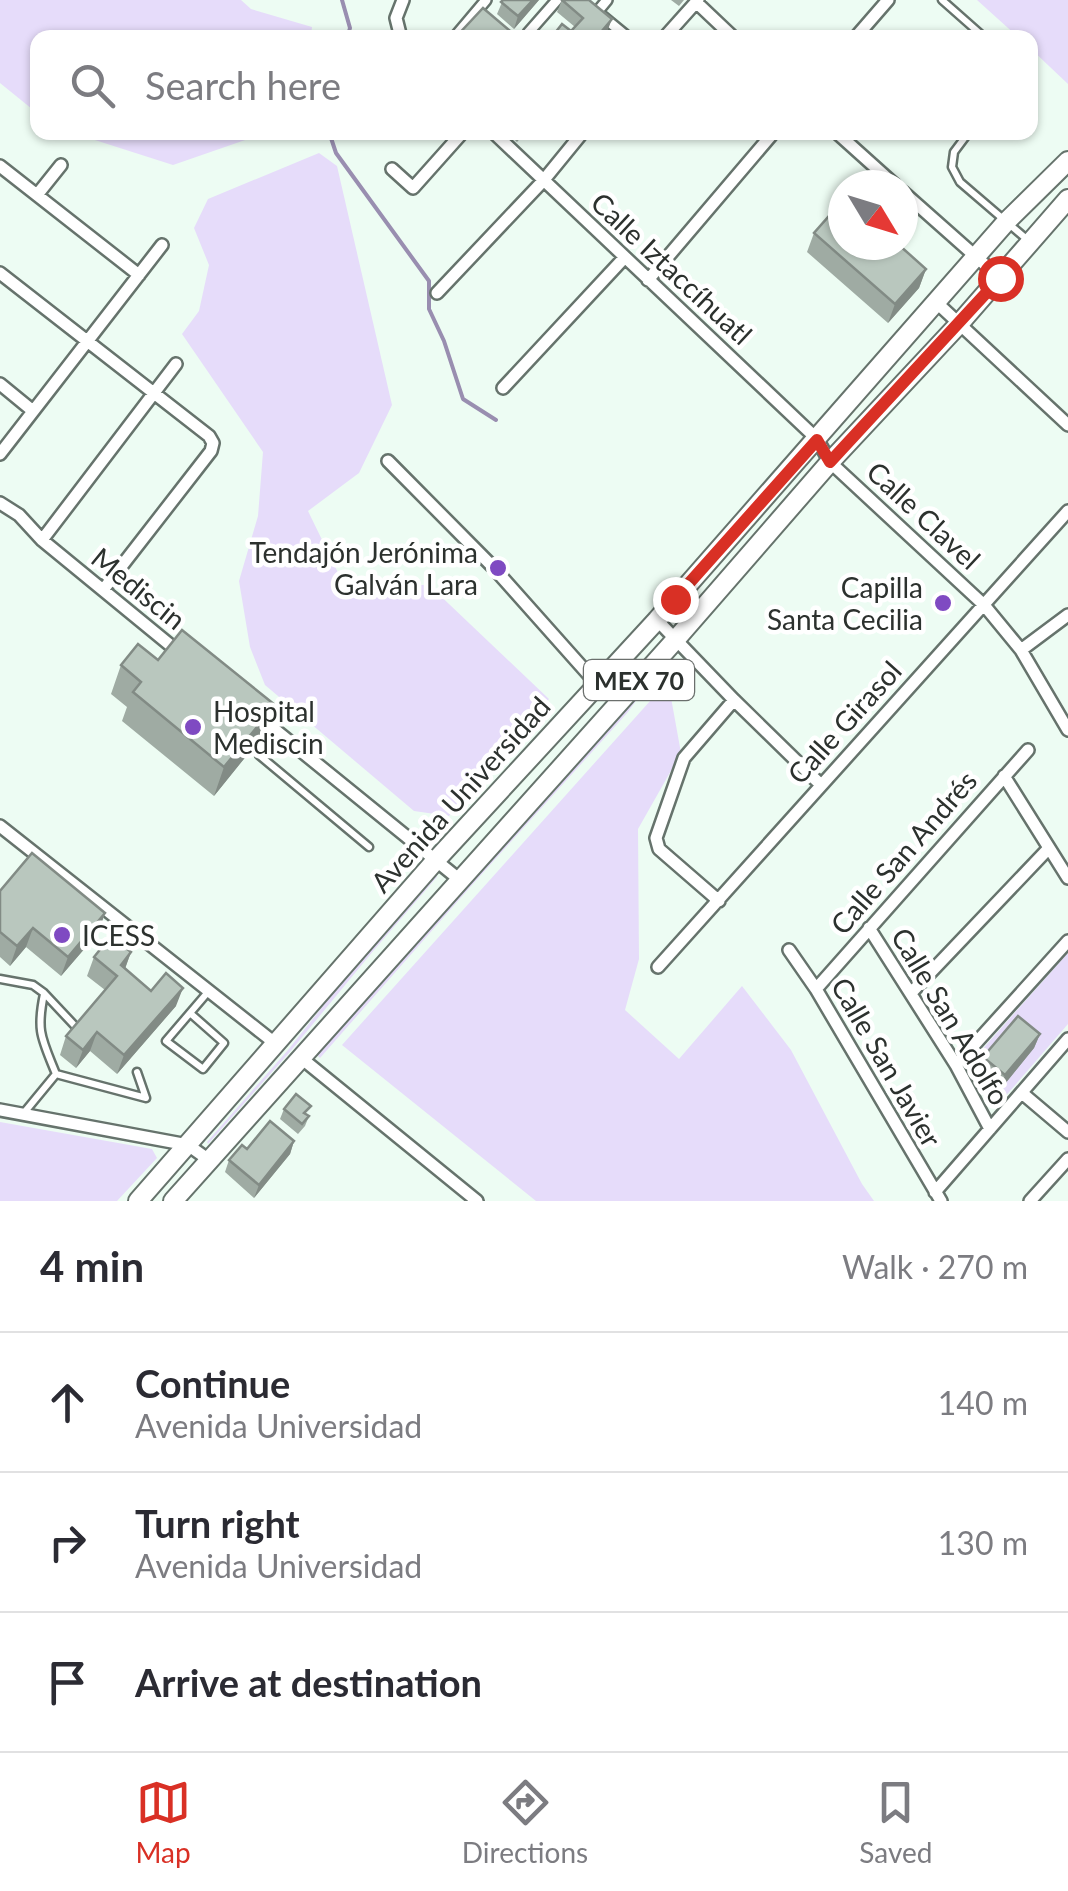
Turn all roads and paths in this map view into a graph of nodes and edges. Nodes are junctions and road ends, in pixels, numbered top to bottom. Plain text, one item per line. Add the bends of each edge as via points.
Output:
1 (403, 0) edge
2 (486, 0) edge
3 (557, 0) edge
4 (607, 0) edge
5 (888, 0) edge
6 (942, 0) edge
7 (697, 1) edge
8 (399, 30) edge
9 (461, 30) edge
10 (531, 30) edge
11 (618, 30) edge
12 (671, 30) edge
13 (726, 30) edge
14 (863, 30) edge
15 (977, 30) edge
16 (456, 140) edge
17 (500, 140) edge
18 (577, 140) edge
19 (767, 140) edge
20 (845, 140) edge
21 (963, 140) edge
22 (1068, 161) edge
23 (61, 165) dead end
24 (0, 166) edge
25 (392, 169) dead end
26 (878, 170) edge
27 (543, 180) junction
28 (1047, 180) junction
29 (38, 195) junction
30 (1068, 200) edge
31 (918, 205) edge
32 (1007, 221) junction
33 (1031, 243) junction
34 (162, 245) dead end
35 (625, 257) junction
36 (977, 258) junction
37 (0, 273) edge
38 (139, 274) junction
39 (1000, 278) junction
40 (648, 280) junction
41 (437, 293) dead end
42 (938, 303) junction
43 (959, 324) junction
44 (87, 342) junction
45 (176, 364) dead end
46 (0, 384) edge
47 (503, 388) dead end
48 (154, 394) junction
49 (33, 411) junction
50 (1068, 425) edge
51 (817, 440) junction
52 (0, 454) edge
53 (388, 461) dead end
54 (830, 462) junction
55 (0, 503) edge
56 (1068, 511) edge
57 (42, 540) junction
58 (103, 590) junction
59 (984, 605) junction
60 (1068, 615) edge
61 (658, 620) junction
62 (677, 638) junction
63 (1021, 650) junction
64 (185, 658) edge
65 (597, 684) junction
66 (734, 700) junction
67 (247, 707) edge
68 (1068, 730) edge
69 (278, 731) junction
70 (1028, 750) dead end
71 (1004, 776) junction
72 (821, 784) junction
73 (0, 826) edge
74 (369, 847) dead end
75 (1049, 848) junction
76 (436, 860) junction
77 (1068, 878) edge
78 (460, 880) junction
79 (719, 900) junction
80 (869, 928) junction
81 (1068, 941) edge
82 (789, 950) dead end
83 (658, 967) dead end
84 (0, 979) edge
85 (816, 989) junction
86 (209, 991) junction
87 (44, 993) junction
88 (911, 993) junction
89 (190, 1014) junction
90 (75, 1026) edge
91 (1068, 1040) edge
92 (276, 1044) junction
93 (300, 1057) junction
94 (956, 1065) junction
95 (137, 1072) dead end
96 (56, 1074) junction
97 (1022, 1093) junction
98 (0, 1110) edge
99 (22, 1115) junction
100 (990, 1130) junction
101 (1068, 1132) edge
102 (188, 1145) junction
103 (1068, 1159) edge
104 (209, 1160) junction
105 (938, 1196) edge
106 (138, 1201) edge
107 (173, 1201) edge
108 (478, 1201) edge
109 (1030, 1201) edge

1 - 8 street
2 - 9 street
3 - 10 street
4 - 11 street via 597,12
5 - 14 street
6 - 15 lane
7 - 12 street
7 - 13 street
16 - 25 street via 413,188
17 - 27 street, Calle Iztaccíhuatl
18 - 27 street
19 - 40 street
20 - 26 street
21 - 32 lane via 952,168
22 - 28 main road, Avenida Universidad / MEX 70
23 - 29 street
24 - 29 street
27 - 35 street, Calle Iztaccíhuatl
27 - 41 street
28 - 30 street
28 - 32 main road, Avenida Universidad / MEX 70
29 - 38 street
30 - 33 main road, Avenida Universidad / MEX 70
31 - 36 street
32 - 33 lane
32 - 36 main road, Avenida Universidad / MEX 70
33 - 39 main road, Avenida Universidad / MEX 70
34 - 38 street
35 - 40 street, Calle Iztaccíhuatl
35 - 47 street
36 - 39 street
36 - 42 main road, Avenida Universidad / MEX 70
37 - 44 street
38 - 44 street
39 - 43 main road, Avenida Universidad / MEX 70
40 - 51 street, Calle Iztaccíhuatl
42 - 43 street
42 - 51 main road, Avenida Universidad / MEX 70
43 - 50 street
43 - 54 main road, Avenida Universidad / MEX 70
44 - 48 street
44 - 49 street
45 - 48 street
46 - 49 street
48 - 57 street
48 - 58 street via 209,436 211,451
49 - 52 street
51 - 54 street, Calle Iztaccíhuatl
51 - 61 main road, Avenida Universidad / MEX 70
53 - 65 street
54 - 59 street, Calle Clavel
54 - 62 main road, Avenida Universidad / MEX 70
55 - 57 street, Mediscin
56 - 59 street, Calle Girasol
57 - 58 street, Mediscin
58 - 64 street, Mediscin
59 - 63 street, Calle Clavel
59 - 72 street, Calle Girasol
60 - 63 street
61 - 62 street
61 - 65 main road, Avenida Universidad / MEX 70
62 - 66 street
62 - 78 main road, Avenida Universidad / MEX 70
63 - 68 street, Calle Clavel
65 - 76 main road, Avenida Universidad / MEX 70
66 - 72 street
66 - 79 street via 684,758 656,838 660,849
67 - 69 street
69 - 74 lane via 260,755
69 - 76 street
70 - 71 street, Calle San Andrés
71 - 75 street
71 - 80 street, Calle San Andrés
72 - 79 street, Calle Girasol
73 - 86 street
75 - 77 street
75 - 88 street
76 - 78 street
76 - 92 main road, Avenida Universidad / MEX 70
78 - 93 main road, Avenida Universidad / MEX 70
79 - 83 street, Calle Girasol
80 - 85 street, Calle San Andrés
80 - 88 street, Calle San Adolfo
81 - 94 street
82 - 85 street, Calle San Javier
84 - 87 lane
85 - 105 street, Calle San Javier
86 - 89 lane
86 - 92 street
87 - 90 lane
87 - 96 lane via 40,1034
88 - 94 street, Calle San Adolfo
89 - 89 lane via 166,1041 203,1069 224,1043
91 - 97 street, Calle San Adolfo
92 - 102 main road, Avenida Universidad / MEX 70
93 - 104 main road, Avenida Universidad / MEX 70
93 - 108 street
94 - 100 street, Calle San Adolfo
95 - 96 lane via 146,1098
96 - 99 lane
97 - 100 street, Calle San Adolfo
97 - 101 street
98 - 99 street
99 - 102 street
100 - 105 street, Calle San Adolfo
102 - 104 street
102 - 106 main road, Avenida Universidad / MEX 70
103 - 109 street
104 - 107 main road, Avenida Universidad / MEX 70

